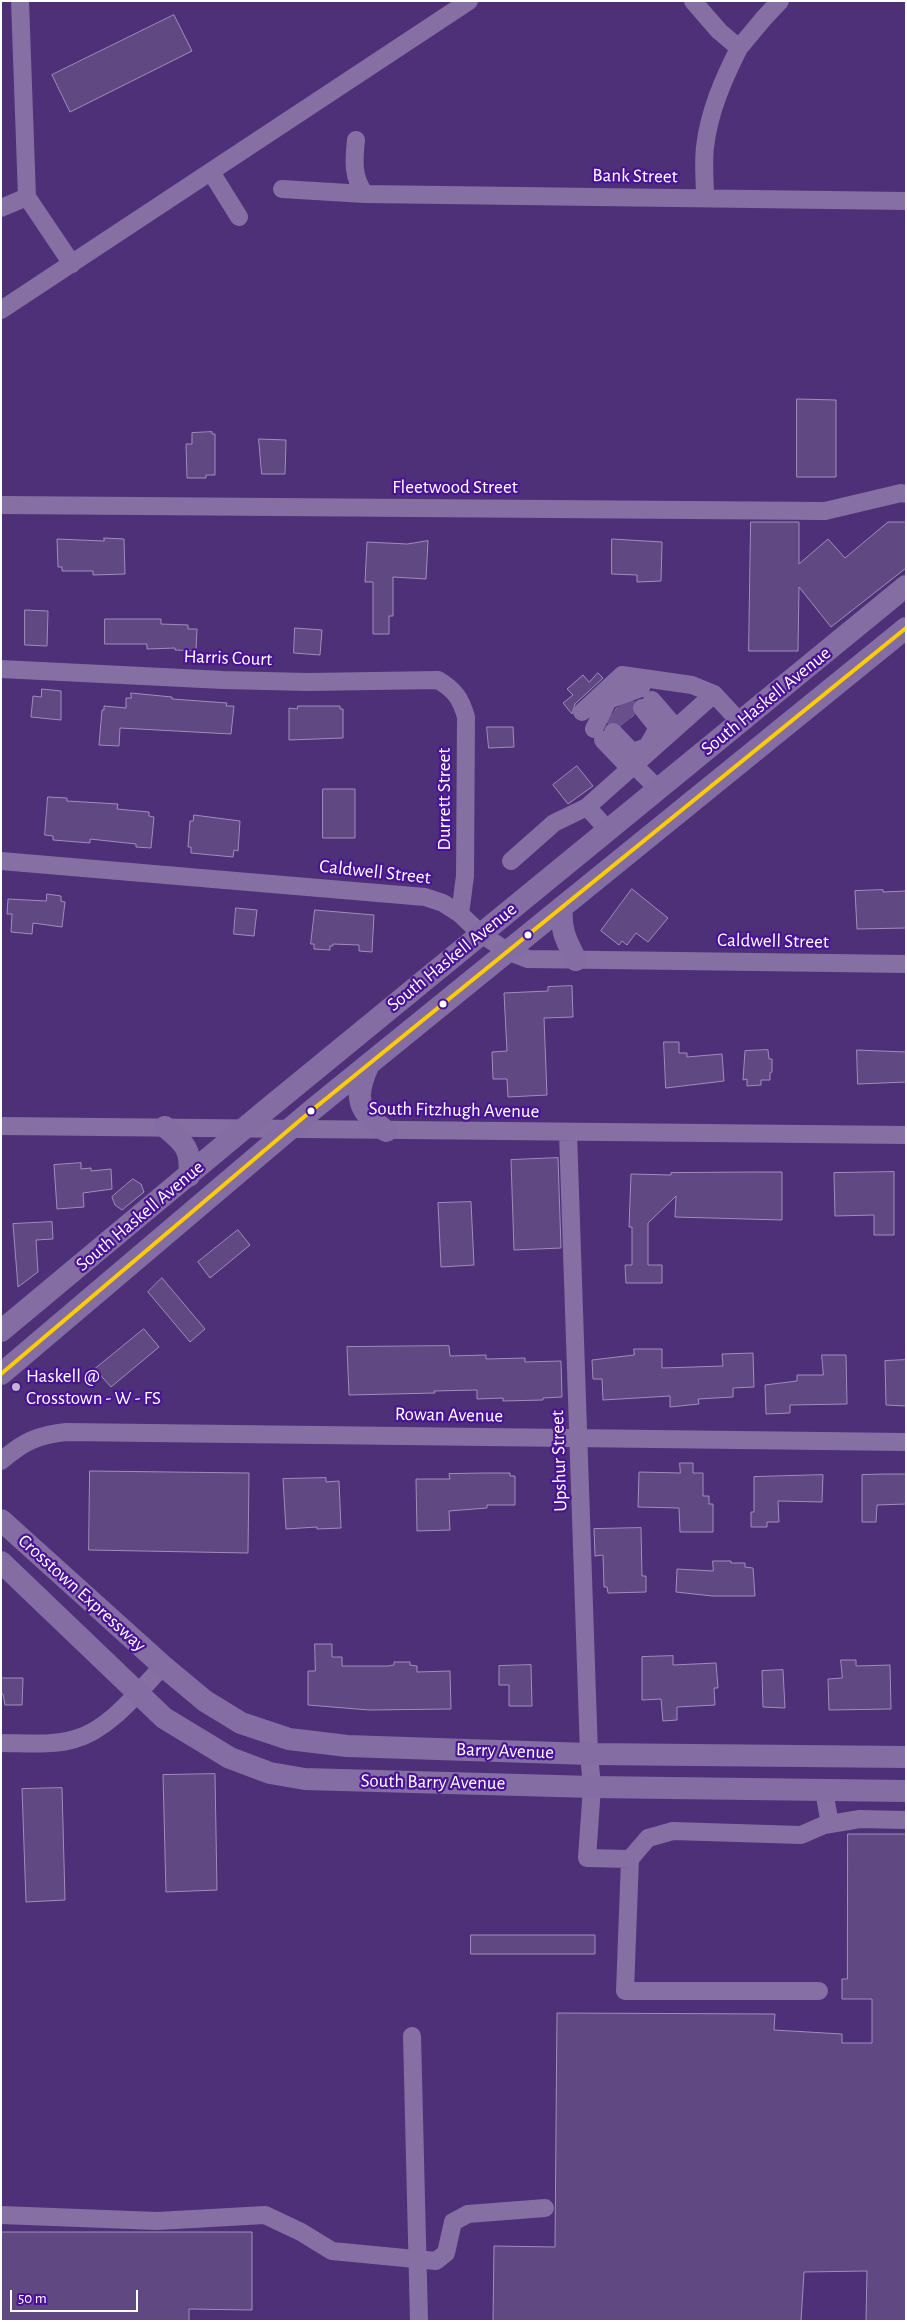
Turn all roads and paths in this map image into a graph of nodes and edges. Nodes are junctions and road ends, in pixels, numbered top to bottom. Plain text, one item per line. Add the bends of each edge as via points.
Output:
1 (20, 1) edge
2 (469, 1) edge
3 (693, 1) edge
4 (780, 1) edge
5 (739, 48) junction
6 (356, 140) dead end
7 (211, 172) junction
8 (282, 189) dead end
9 (365, 194) junction
10 (28, 197) junction
11 (705, 198) junction
12 (906, 201) edge
13 (1, 208) edge
14 (239, 217) dead end
15 (72, 264) junction
16 (1, 310) edge
17 (906, 494) edge
18 (1, 505) edge
19 (906, 586) edge
20 (906, 628) edge
21 (1, 669) edge
22 (452, 688) joint
23 (714, 694) junction
24 (582, 712) dead end
25 (620, 712) junction
26 (740, 722) junction
27 (649, 749) junction
28 (634, 765) junction
29 (658, 789) junction
30 (587, 807) junction
31 (608, 830) junction
32 (1, 861) edge
33 (511, 861) dead end
34 (562, 907) junction
35 (460, 914) junction
36 (481, 934) junction
37 (507, 951) junction
38 (576, 960) junction
39 (906, 964) edge
40 (369, 1064) junction
41 (1, 1126) edge
42 (246, 1127) junction
43 (165, 1128) junction
44 (292, 1128) junction
45 (386, 1130) junction
46 (568, 1133) junction
47 (906, 1135) edge
48 (189, 1176) junction
49 (1, 1331) edge
50 (1, 1374) edge
51 (579, 1437) junction
52 (906, 1442) edge
53 (1, 1462) edge
54 (1, 1520) edge
55 (1, 1562) edge
56 (163, 1666) junction
57 (138, 1693) junction
58 (1, 1743) edge
59 (589, 1754) junction
60 (826, 1757) junction
61 (906, 1757) edge
62 (592, 1787) junction
63 (824, 1791) junction
64 (906, 1791) edge
65 (906, 1820) edge
66 (830, 1824) junction
67 (630, 1859) junction
68 (819, 1991) dead end
69 (412, 2036) dead end
70 (545, 2208) dead end
71 (1, 2215) edge
72 (416, 2259) junction
73 (419, 2321) edge

1 - 10 street
2 - 7 street
3 - 5 street
4 - 5 street
5 - 11 street via 724,77 709,119 704,149
6 - 9 street via 354,167 357,184
7 - 14 street
7 - 15 street
8 - 9 street, Bank Street
9 - 11 street, Bank Street
10 - 13 street
10 - 15 street
11 - 12 street, Bank Street
15 - 16 street
17 - 18 street, Fleetwood Street via 825,510
19 - 26 main road, South Haskell Avenue
20 - 34 main road, South Haskell Avenue
21 - 22 street, Harris Court via 223,680 438,680
22 - 35 street, Durrett Street via 461,700 466,717 466,876
23 - 25 street via 692,685 622,674
23 - 26 street
23 - 27 street
24 - 25 street
25 - 27 street via 650,735
25 - 27 street via 624,762
25 - 27 street via 670,721
26 - 29 main road, South Haskell Avenue
27 - 28 street
28 - 29 street
28 - 30 street
29 - 31 main road, South Haskell Avenue
30 - 31 street
30 - 33 street via 554,823
31 - 36 main road, South Haskell Avenue
32 - 35 street, Caldwell Street via 411,895 443,903
34 - 37 main road, South Haskell Avenue
34 - 38 main road via 563,935
35 - 36 street, Caldwell Street
36 - 37 street, Caldwell Street
36 - 42 main road, South Haskell Avenue
37 - 38 street, Caldwell Street via 528,959
37 - 40 main road, South Haskell Avenue
38 - 39 street, Caldwell Street
40 - 44 main road, South Haskell Avenue
40 - 45 main road via 360,1088 359,1102 364,1112
41 - 43 street, South Fitzhugh Avenue
42 - 43 street, South Fitzhugh Avenue
42 - 44 street, South Fitzhugh Avenue
42 - 48 main road, South Haskell Avenue
43 - 48 main road via 184,1144 189,1153
44 - 45 street, South Fitzhugh Avenue
44 - 50 main road, South Haskell Avenue
45 - 46 street, South Fitzhugh Avenue
46 - 47 street, South Fitzhugh Avenue
46 - 51 street, Upshur Street
48 - 49 main road, South Haskell Avenue
51 - 52 street, Rowan Avenue
51 - 53 street, Rowan Avenue via 66,1432 44,1434 21,1444
51 - 59 street, Upshur Street
54 - 56 main road, Crosstown Expressway
55 - 57 main road, Crosstown Expressway
56 - 57 street
56 - 59 main road, Barry Avenue via 205,1701 241,1723 289,1739 347,1746
57 - 58 street via 100,1729 75,1739
57 - 62 main road, South Barry Avenue via 164,1718 200,1740 230,1758 270,1773 305,1779
59 - 60 main road, Barry Avenue
59 - 62 street, Upshur Street
60 - 61 main road, Barry Avenue
60 - 63 main road
62 - 63 main road, South Barry Avenue
62 - 67 street, Upshur Street via 587,1858
63 - 64 main road, South Barry Avenue
63 - 66 street
65 - 66 street via 860,1819
66 - 67 street via 801,1835 673,1831 648,1838
67 - 68 street via 626,1991
69 - 72 street
70 - 72 street via 468,2214 453,2222 446,2253 436,2261
71 - 72 street via 157,2221 265,2215 332,2251
72 - 73 street

